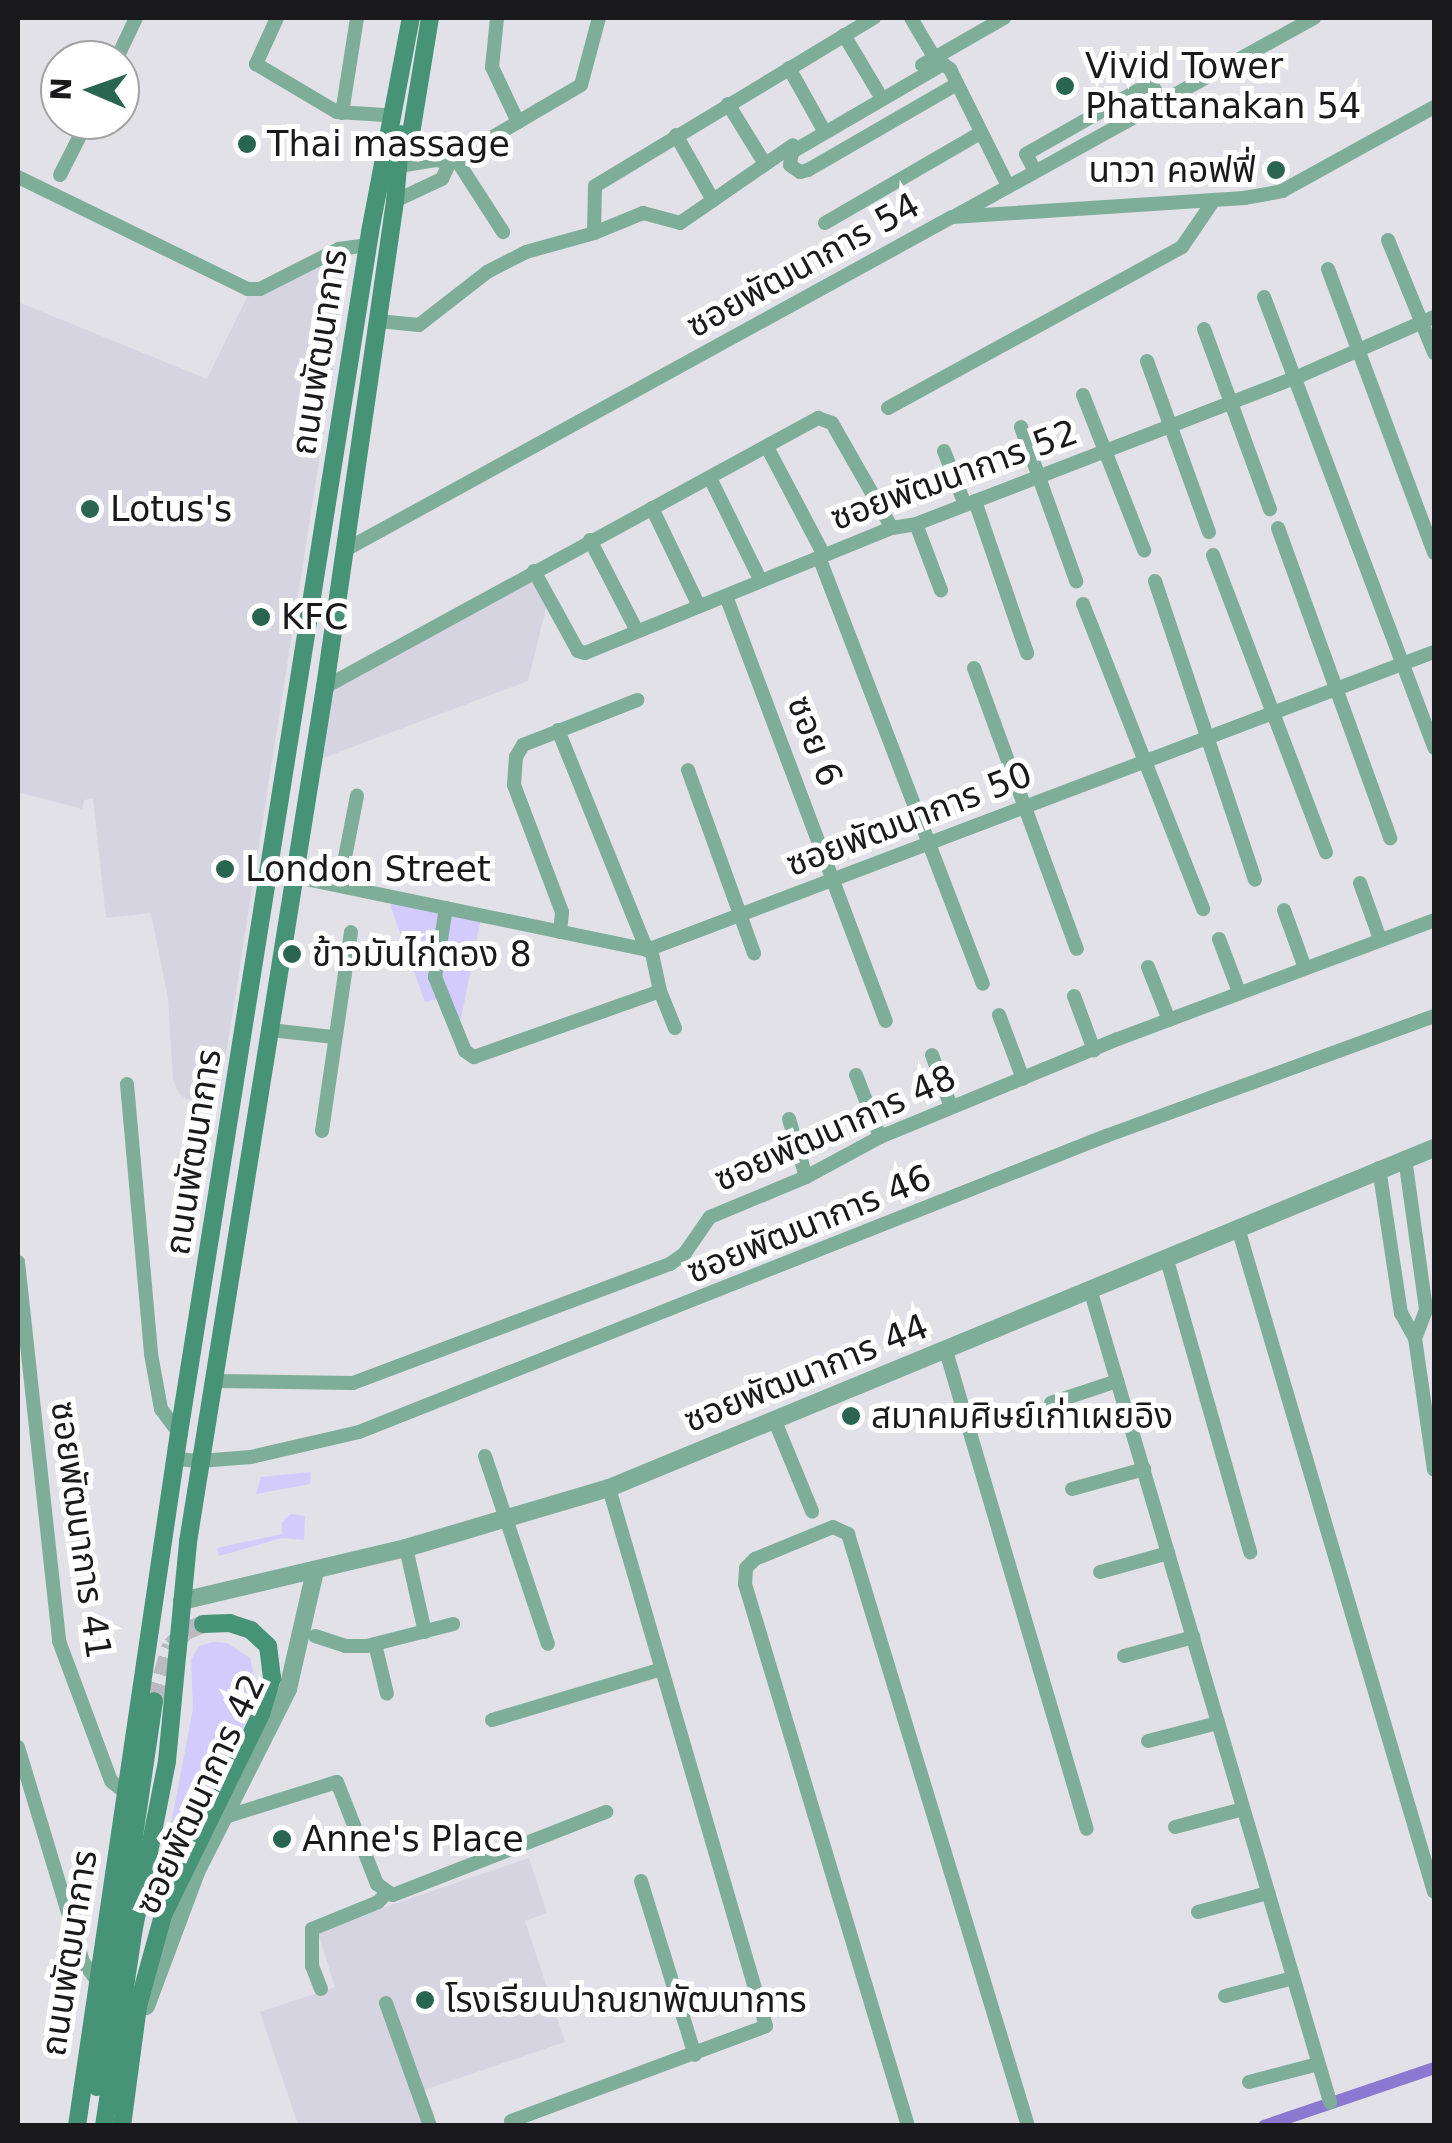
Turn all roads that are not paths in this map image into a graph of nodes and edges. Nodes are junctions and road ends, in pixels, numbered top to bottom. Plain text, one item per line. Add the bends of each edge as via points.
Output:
1 (276, 18) edge
2 (357, 18) edge
3 (401, 18) edge
4 (411, 18) edge
5 (420, 18) edge
6 (430, 18) edge
7 (497, 18) edge
8 (599, 18) edge
9 (874, 18) edge
10 (911, 18) edge
11 (1314, 18) edge
12 (993, 20) edge
13 (844, 35) junction
14 (934, 57) junction
15 (789, 68) junction
16 (957, 84) junction
17 (878, 92) junction
18 (728, 104) junction
19 (1434, 107) edge
20 (342, 112) junction
21 (385, 115) junction
22 (518, 122) junction
23 (822, 128) junction
24 (980, 132) junction
25 (676, 135) junction
26 (78, 140) edge
27 (453, 161) junction
28 (765, 164) junction
29 (405, 165) junction
30 (60, 175) dead end
31 (18, 177) edge
32 (1008, 186) junction
33 (378, 190) junction
34 (713, 200) junction
35 (1214, 200) junction
36 (396, 201) junction
37 (952, 217) junction
38 (826, 222) dead end
39 (503, 232) dead end
40 (594, 233) junction
41 (1388, 240) dead end
42 (368, 245) junction
43 (1328, 269) dead end
44 (1264, 296) dead end
45 (1429, 320) edge
46 (378, 321) junction
47 (1204, 329) dead end
48 (1358, 350) junction
49 (1434, 353) edge
50 (1146, 362) dead end
51 (1295, 378) junction
52 (1084, 396) dead end
53 (1231, 402) junction
54 (888, 408) dead end
55 (1021, 426) dead end
56 (1170, 426) junction
57 (767, 448) junction
58 (944, 451) dead end
59 (1105, 451) junction
60 (1039, 477) junction
61 (710, 478) junction
62 (970, 503) junction
63 (652, 508) junction
64 (1270, 509) dead end
65 (916, 524) junction
66 (892, 528) junction
67 (1278, 528) dead end
68 (1209, 532) dead end
69 (590, 540) junction
70 (345, 550) junction
71 (1144, 550) dead end
72 (1434, 553) edge
73 (1214, 555) dead end
74 (822, 556) junction
75 (534, 571) junction
76 (761, 580) junction
77 (1155, 580) dead end
78 (1076, 581) dead end
79 (941, 590) dead end
80 (726, 596) junction
81 (1083, 604) dead end
82 (699, 606) junction
83 (637, 631) junction
84 (1434, 652) edge
85 (1027, 653) dead end
86 (1404, 663) junction
87 (974, 668) dead end
88 (325, 686) junction
89 (1336, 689) junction
90 (637, 700) dead end
91 (1273, 713) junction
92 (558, 730) junction
93 (1208, 738) junction
94 (1434, 748) edge
95 (1142, 763) junction
96 (688, 770) dead end
97 (357, 796) dead end
98 (1028, 806) junction
99 (1390, 838) dead end
100 (928, 844) junction
101 (1326, 852) dead end
102 (296, 872) junction
103 (341, 878) junction
104 (836, 879) junction
105 (1255, 880) dead end
106 (1360, 882) dead end
107 (394, 897) junction
108 (446, 908) junction
109 (1203, 909) dead end
110 (1284, 910) dead end
111 (741, 915) junction
112 (1434, 920) edge
113 (351, 932) dead end
114 (560, 932) junction
115 (1218, 939) dead end
116 (1380, 939) junction
117 (649, 949) junction
118 (1077, 949) dead end
119 (754, 953) dead end
120 (1148, 967) dead end
121 (1305, 968) junction
122 (983, 984) dead end
123 (660, 990) junction
124 (1239, 992) junction
125 (1074, 996) dead end
126 (999, 1015) dead end
127 (1434, 1016) edge
128 (1169, 1020) junction
129 (886, 1021) dead end
130 (676, 1028) dead end
131 (270, 1030) junction
132 (333, 1037) junction
133 (1094, 1050) junction
134 (932, 1055) dead end
135 (856, 1075) dead end
136 (1022, 1078) junction
137 (127, 1084) dead end
138 (951, 1107) junction
139 (789, 1119) dead end
140 (322, 1131) dead end
141 (880, 1137) junction
142 (1434, 1148) edge
143 (1405, 1158) junction
144 (1379, 1168) junction
145 (806, 1177) junction
146 (1238, 1228) junction
147 (1168, 1260) junction
148 (18, 1262) edge
149 (1090, 1289) junction
150 (1415, 1338) junction
151 (946, 1351) junction
152 (212, 1381) junction
153 (1118, 1381) junction
154 (1051, 1403) dead end
155 (774, 1419) junction
156 (180, 1433) junction
157 (485, 1456) dead end
158 (176, 1458) junction
159 (200, 1462) junction
160 (1144, 1469) junction
161 (1434, 1470) edge
162 (609, 1488) junction
163 (1072, 1488) dead end
164 (812, 1512) dead end
165 (506, 1520) junction
166 (406, 1548) junction
167 (1250, 1552) dead end
168 (1168, 1553) junction
169 (315, 1571) junction
170 (1100, 1572) dead end
171 (182, 1601) junction
172 (204, 1624) dead end
173 (454, 1624) dead end
174 (425, 1632) junction
175 (315, 1636) dead end
176 (1193, 1637) junction
177 (375, 1644) junction
178 (548, 1644) dead end
179 (1124, 1656) dead end
180 (662, 1669) junction
181 (387, 1694) dead end
182 (154, 1702) tunnel mouth
183 (492, 1720) dead end
184 (1218, 1723) junction
185 (1148, 1741) dead end
186 (18, 1747) edge
187 (126, 1793) junction
188 (1243, 1809) junction
189 (606, 1812) dead end
190 (224, 1818) junction
191 (1174, 1827) dead end
192 (1087, 1829) dead end
193 (641, 1882) dead end
194 (1434, 1892) edge
195 (1268, 1893) junction
196 (386, 1894) junction
197 (1198, 1912) dead end
198 (1293, 1978) junction
199 (98, 1982) junction
200 (320, 1988) dead end
201 (1225, 1996) dead end
202 (386, 2003) dead end
203 (132, 2042) junction
204 (695, 2055) junction
205 (1318, 2064) junction
206 (1249, 2082) dead end
207 (1330, 2102) dead end
208 (511, 2121) dead end
209 (1029, 2124) edge
210 (77, 2126) edge
211 (92, 2126) edge
212 (104, 2126) edge
213 (122, 2126) edge
214 (430, 2126) edge
215 (908, 2126) edge

1 - 20 street via 256,64
2 - 20 street
3 - 21 main road, ถนนพัฒนาการ
4 - 33 main road, ถนนพัฒนาการ
5 - 36 main road, ถนนพัฒนาการ
6 - 29 main road, ถนนพัฒนาการ
7 - 22 street via 492,67
8 - 22 street via 582,84
9 - 13 street
10 - 14 street
11 - 32 street
12 - 14 street
13 - 15 street
13 - 17 street
14 - 17 street
15 - 18 street
15 - 23 street
16 - 16 street via 950,69 934,66 792,152 790,165 808,170
16 - 24 street
17 - 23 street
18 - 25 street
18 - 28 street
19 - 35 street, ซอยพัฒนาการ 54 via 1282,191
20 - 21 street
21 - 33 main road, ถนนพัฒนาการ
22 - 27 street
23 - 28 street
24 - 32 street
24 - 38 street
25 - 34 street
25 - 40 street via 596,186
26 - 30 street
27 - 29 street
27 - 36 street via 442,179
27 - 39 street
28 - 34 street
29 - 36 main road, ถนนพัฒนาการ
31 - 42 street via 248,289 340,249
32 - 37 street
33 - 42 main road, ถนนพัฒนาการ
34 - 40 street via 680,224 643,212
35 - 37 street, ซอยพัฒนาการ 54
35 - 54 street via 1182,247
36 - 46 main road, ถนนพัฒนาการ
37 - 70 street, ซอยพัฒนาการ 54
40 - 46 street via 526,252 487,272 418,325
41 - 45 street
42 - 156 main road, ถนนพัฒนาการ
43 - 48 street
44 - 51 street
45 - 48 street, ซอยพัฒนาการ 52
45 - 49 street
46 - 70 main road, ถนนพัฒนาการ
47 - 53 street
48 - 51 street, ซอยพัฒนาการ 52
48 - 72 street
50 - 56 street
51 - 53 street, ซอยพัฒนาการ 52
51 - 86 street
52 - 59 street
53 - 56 street, ซอยพัฒนาการ 52
53 - 64 street
55 - 60 street
56 - 59 street, ซอยพัฒนาการ 52
56 - 68 street
57 - 61 street
57 - 66 street via 826,418
57 - 74 street
58 - 62 street
59 - 60 street, ซอยพัฒนาการ 52
59 - 71 street
60 - 62 street, ซอยพัฒนาการ 52
60 - 78 street
61 - 63 street
61 - 76 street
62 - 65 street, ซอยพัฒนาการ 52
62 - 85 street
63 - 69 street
63 - 82 street
65 - 66 street, ซอยพัฒนาการ 52
65 - 79 street
66 - 74 street, ซอยพัฒนาการ 52
67 - 89 street
69 - 75 street
69 - 83 street
70 - 88 main road, ถนนพัฒนาการ
73 - 91 street
74 - 76 street, ซอยพัฒนาการ 52
74 - 100 street
75 - 83 street, ซอยพัฒนาการ 52 via 580,652
75 - 88 street
76 - 80 street, ซอยพัฒนาการ 52
77 - 93 street
80 - 82 street, ซอยพัฒนาการ 52
80 - 104 street, ซอย 6
81 - 95 street
82 - 83 street, ซอยพัฒนาการ 52
84 - 86 street, ซอยพัฒนาการ 50
86 - 89 street, ซอยพัฒนาการ 50
86 - 94 street
87 - 98 street
88 - 102 main road, ถนนพัฒนาการ
89 - 91 street, ซอยพัฒนาการ 50
89 - 99 street
90 - 92 street
91 - 93 street, ซอยพัฒนาการ 50
91 - 101 street
92 - 114 street via 523,745 514,785 562,912
92 - 117 street
93 - 95 street, ซอยพัฒนาการ 50
93 - 105 street
95 - 98 street, ซอยพัฒนาการ 50
95 - 109 street
96 - 111 street
97 - 103 street
98 - 100 street, ซอยพัฒนาการ 50
98 - 118 street
100 - 104 street, ซอยพัฒนาการ 50
100 - 122 street
102 - 103 street
102 - 107 street
102 - 131 main road, ถนนพัฒนาการ
103 - 107 street
104 - 111 street, ซอยพัฒนาการ 50
104 - 129 street, ซอย 6
106 - 116 street
107 - 108 street
108 - 114 street
108 - 123 street via 435,977 465,1051 474,1057
110 - 121 street
111 - 117 street, ซอยพัฒนาการ 50
111 - 119 street
112 - 116 street, ซอยพัฒนาการ 48
113 - 132 street
114 - 117 street
115 - 124 street
116 - 121 street, ซอยพัฒนาการ 48
117 - 123 street
120 - 128 street
121 - 124 street, ซอยพัฒนาการ 48
123 - 130 street
124 - 128 street, ซอยพัฒนาการ 48
125 - 133 street
126 - 136 street
127 - 159 street, ซอยพัฒนาการ 46 via 1106,1136 359,1432
128 - 133 street, ซอยพัฒนาการ 48
131 - 132 street
131 - 152 main road, ถนนพัฒนาการ
132 - 140 street
133 - 136 street, ซอยพัฒนาการ 48
134 - 138 street
135 - 141 street
136 - 138 street, ซอยพัฒนาการ 48
137 - 156 street via 151,1354 160,1409
138 - 141 street, ซอยพัฒนาการ 48
139 - 145 street
141 - 145 street, ซอยพัฒนาการ 48
142 - 143 street, ซอยพัฒนาการ 44
143 - 144 street, ซอยพัฒนาการ 44
143 - 150 street via 1426,1310
144 - 146 street, ซอยพัฒนาการ 44
144 - 150 street via 1400,1313
145 - 152 street, ซอยพัฒนาการ 48 via 710,1217 670,1264 352,1383
146 - 147 street, ซอยพัฒนาการ 44
146 - 194 street
147 - 149 street, ซอยพัฒนาการ 44
147 - 167 street
148 - 187 street, ซอยพัฒนาการ 41 via 59,1641 111,1781
149 - 151 street, ซอยพัฒนาการ 44
149 - 153 street
150 - 161 street
151 - 155 street, ซอยพัฒนาการ 44
151 - 192 street
152 - 159 main road, ถนนพัฒนาการ
153 - 154 street
153 - 160 street
155 - 162 street, ซอยพัฒนาการ 44
155 - 164 street
156 - 158 main road, ถนนพัฒนาการ
157 - 165 street
158 - 159 street, ซอยพัฒนาการ 46
158 - 187 main road, ถนนพัฒนาการ
159 - 171 main road, ถนนพัฒนาการ
160 - 163 street
160 - 168 street
162 - 165 street, ซอยพัฒนาการ 44
162 - 180 street
165 - 166 street, ซอยพัฒนาการ 44
165 - 178 street
166 - 169 street, ซอยพัฒนาการ 44
166 - 174 street
168 - 170 street
168 - 176 street
169 - 171 street, ซอยพัฒนาการ 44
169 - 190 street, ซอยพัฒนาการ 42 via 288,1688
171 - 212 main road, ถนนพัฒนาการ via 167,1761
172 - 203 main road via 251,1630 268,1646 272,1678 162,1915
173 - 174 street
174 - 177 street
175 - 177 street via 345,1646
176 - 179 street
176 - 184 street
177 - 181 street
180 - 183 street
180 - 204 street via 767,2022 761,2031
182 - 211 main road
184 - 185 street
184 - 188 street
186 - 199 street via 83,1962
187 - 199 main road, ถนนพัฒนาการ
188 - 191 street
188 - 195 street
189 - 196 street
190 - 196 street via 337,1782
190 - 203 street, ซอยพัฒนาการ 42 via 164,1950
193 - 204 street
195 - 197 street
195 - 198 street
196 - 200 street via 312,1929
198 - 201 street
198 - 205 street
199 - 210 main road, ถนนพัฒนาการ
202 - 214 street
203 - 213 main road
204 - 208 street
205 - 206 street
205 - 207 street
209 - 215 street via 848,1534 833,1527 756,1559 746,1568 744,1584

